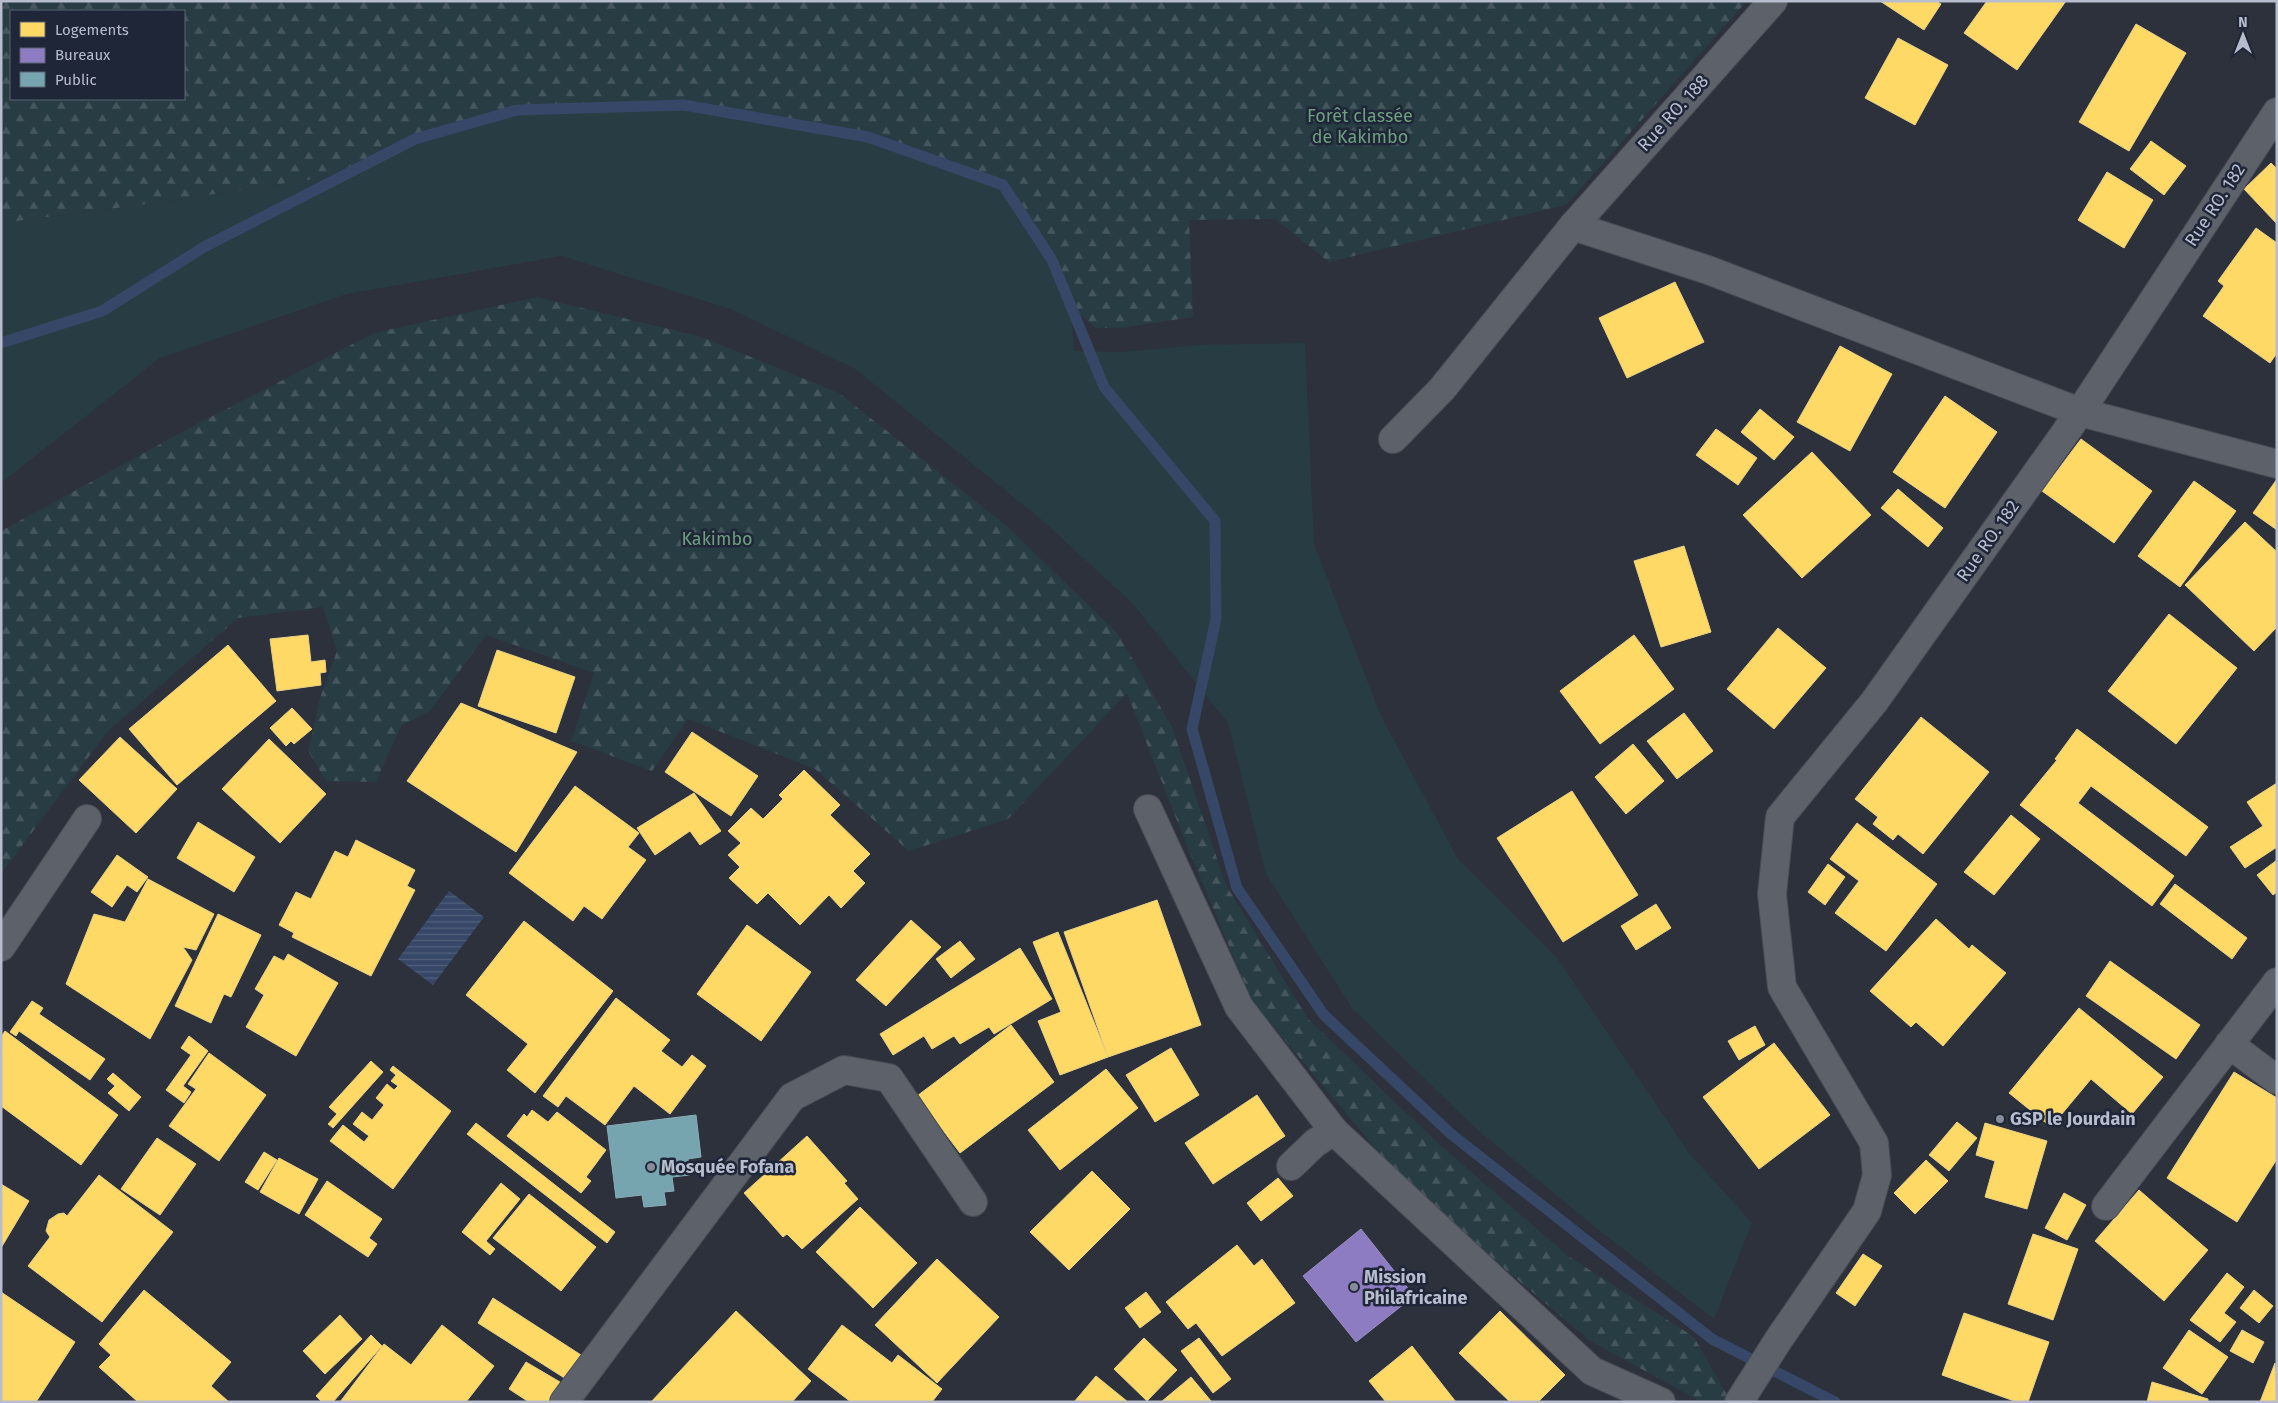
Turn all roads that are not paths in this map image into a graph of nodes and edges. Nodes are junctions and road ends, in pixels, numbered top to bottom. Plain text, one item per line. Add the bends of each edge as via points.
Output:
1 (1773, 1) edge
2 (2277, 112) edge
3 (1573, 226) junction
4 (2080, 412) junction
5 (1393, 439) dead end
6 (2277, 464) edge
7 (1148, 809) dead end
8 (87, 819) dead end
9 (1, 947) edge
10 (2277, 982) edge
11 (2229, 1044) junction
12 (2277, 1080) edge
13 (1334, 1131) junction
14 (1291, 1166) dead end
15 (973, 1202) dead end
16 (2106, 1206) dead end
17 (564, 1402) edge
18 (1661, 1402) edge
19 (1739, 1402) edge

1 - 3 street, Rue RO. 188
2 - 4 street, Rue RO. 182
3 - 4 street via 1708,270
3 - 5 street, Rue RO. 188 via 1442,389
4 - 6 street
4 - 19 street, Rue RO. 182 via 1874,702 1780,817 1772,894 1782,987 1874,1143 1877,1175 1867,1211
7 - 13 street via 1238,1007
8 - 9 street
10 - 11 street
11 - 12 street
11 - 16 street
13 - 14 street via 1315,1143
13 - 18 street via 1592,1371
15 - 17 street via 889,1078 844,1070 792,1097

